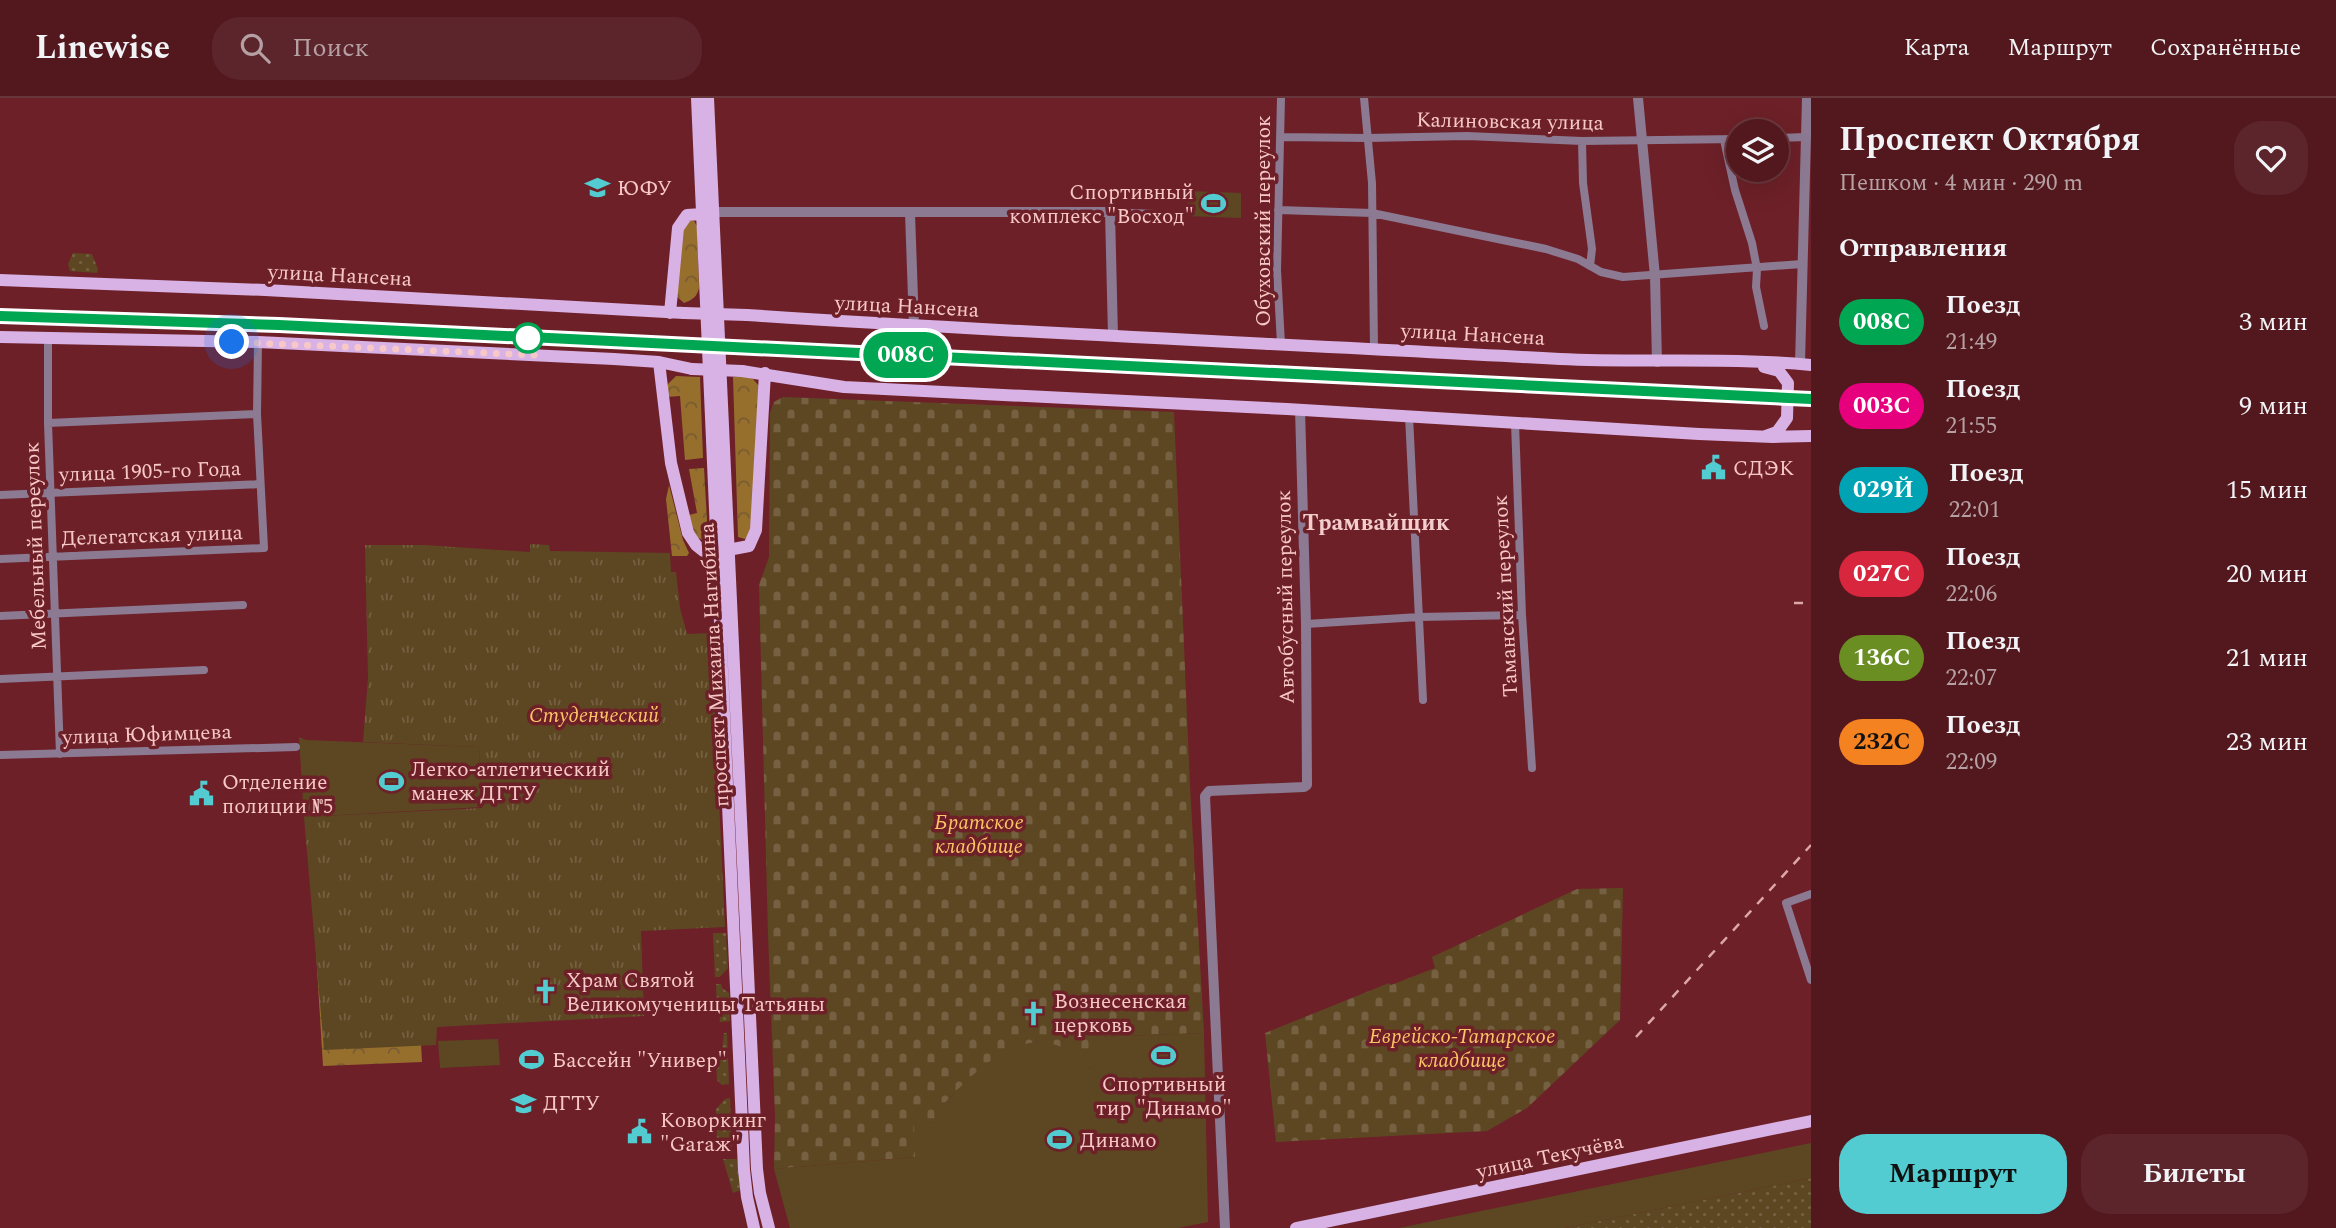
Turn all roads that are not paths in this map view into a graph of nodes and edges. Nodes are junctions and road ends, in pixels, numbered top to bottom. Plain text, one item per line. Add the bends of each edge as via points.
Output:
1 (697, 98) edge
2 (708, 98) edge
3 (1281, 98) edge
4 (1364, 98) edge
5 (1638, 98) edge
6 (1807, 98) edge
7 (1281, 137) junction
8 (1806, 137) junction
9 (1367, 138) junction
10 (1789, 138) edge
11 (1642, 140) junction
12 (1724, 140) joint
13 (1582, 141) junction
14 (1808, 194) edge
15 (1278, 211) junction
16 (1110, 212) junction
17 (708, 213) junction
18 (910, 213) junction
19 (1371, 213) junction
20 (1157, 214) dead end
21 (1802, 264) junction
22 (1590, 266) junction
23 (1756, 269) junction
24 (1655, 276) junction
25 (0, 280) edge
26 (670, 313) junction
27 (914, 326) junction
28 (1764, 326) dead end
29 (1113, 335) junction
30 (0, 337) edge
31 (48, 337) junction
32 (258, 342) junction
33 (1281, 344) junction
34 (1374, 347) junction
35 (632, 360) junction
36 (659, 362) junction
37 (1657, 362) junction
38 (1747, 362) junction
39 (1807, 365) edge
40 (686, 368) junction
41 (765, 373) junction
42 (1788, 383) junction
43 (661, 387) junction
44 (1300, 409) junction
45 (257, 414) junction
46 (1409, 416) junction
47 (1787, 418) junction
48 (48, 423) junction
49 (1515, 423) junction
50 (1811, 435) edge
51 (1764, 436) junction
52 (260, 484) junction
53 (50, 493) junction
54 (0, 495) edge
55 (715, 542) junction
56 (702, 549) junction
57 (728, 550) junction
58 (52, 557) junction
59 (0, 559) edge
60 (716, 561) junction
61 (243, 606) dead end
62 (54, 613) junction
63 (1522, 615) junction
64 (0, 616) edge
65 (1419, 617) junction
66 (1306, 624) junction
67 (204, 670) dead end
68 (57, 677) junction
69 (0, 679) edge
70 (1423, 701) dead end
71 (296, 747) dead end
72 (60, 754) junction
73 (0, 755) edge
74 (1532, 768) dead end
75 (1811, 894) edge
76 (1811, 980) edge
77 (1811, 1121) edge
78 (754, 1228) edge
79 (769, 1228) edge
80 (1224, 1228) edge
81 (1296, 1228) edge

1 - 17 main road, проспект Михаила Нагибина
2 - 17 main road, проспект Михаила Нагибина
3 - 7 street, Обуховский переулок
4 - 9 street
5 - 11 street
6 - 8 street
7 - 9 street, Калиновская улица
7 - 15 street, Обуховский переулок
8 - 10 street
8 - 14 street
9 - 13 street, Калиновская улица
9 - 19 street
11 - 12 street, Калиновская улица
11 - 13 street, Калиновская улица
11 - 24 street
12 - 23 street
13 - 22 street
14 - 21 street
15 - 19 street
15 - 33 street, Обуховский переулок
16 - 18 street
16 - 20 street
16 - 29 street
17 - 18 street
17 - 26 main road via 687,215 678,228
17 - 55 main road, проспект Михаила Нагибина
17 - 57 main road, проспект Михаила Нагибина
18 - 27 street
19 - 22 street via 1546,249
19 - 34 street
21 - 23 street
21 - 39 street
22 - 24 street via 1623,277
23 - 24 street
23 - 28 street
24 - 37 street
25 - 26 main road, улица Нансена
26 - 27 main road, улица Нансена, bridge
27 - 29 main road, улица Нансена
29 - 33 main road, улица Нансена
30 - 31 main road
31 - 32 main road
31 - 48 street, Мебельный переулок
32 - 35 main road
32 - 45 street
33 - 34 main road, улица Нансена
34 - 37 main road, улица Нансена
35 - 36 main road
35 - 43 main road via 652,373
36 - 40 main road
36 - 43 main road
37 - 38 main road, улица Нансена
38 - 39 main road, улица Нансена
38 - 42 main road via 1779,371
39 - 42 main road via 1794,372
40 - 41 main road, bridge
40 - 43 main road via 667,376
41 - 44 main road via 844,387
41 - 57 main road via 756,530 749,546
42 - 47 main road
43 - 56 main road via 671,463 687,529
44 - 46 main road
44 - 66 street, Автобусный переулок
45 - 48 street
45 - 52 street
46 - 49 main road
46 - 65 street
47 - 50 main road via 1798,431
47 - 51 main road via 1777,432
48 - 53 street, Мебельный переулок
49 - 51 main road
49 - 63 street, Таманский переулок
50 - 51 main road
52 - 53 street, улица 1905-го Года
52 - 58 street, Делегатская улица via 264,548
53 - 54 street, улица 1905-го Года
53 - 58 street, Мебельный переулок
55 - 56 main road
55 - 60 main road, проспект Михаила Нагибина
56 - 60 main road
57 - 79 main road, проспект Михаила Нагибина via 757,1169
58 - 59 street, Делегатская улица
58 - 62 street, Мебельный переулок
60 - 78 main road, проспект Михаила Нагибина via 744,1161
61 - 62 street
62 - 64 street
62 - 68 street, Мебельный переулок
63 - 65 street
63 - 74 street, Таманский переулок
65 - 66 street
65 - 70 street
66 - 80 street, Автобусный переулок via 1307,785 1206,793
67 - 68 street
68 - 69 street
68 - 72 street, Мебельный переулок
71 - 72 street, улица Юфимцева
72 - 73 street, улица Юфимцева
75 - 76 street via 1786,903
77 - 81 main road, улица Текучёва

